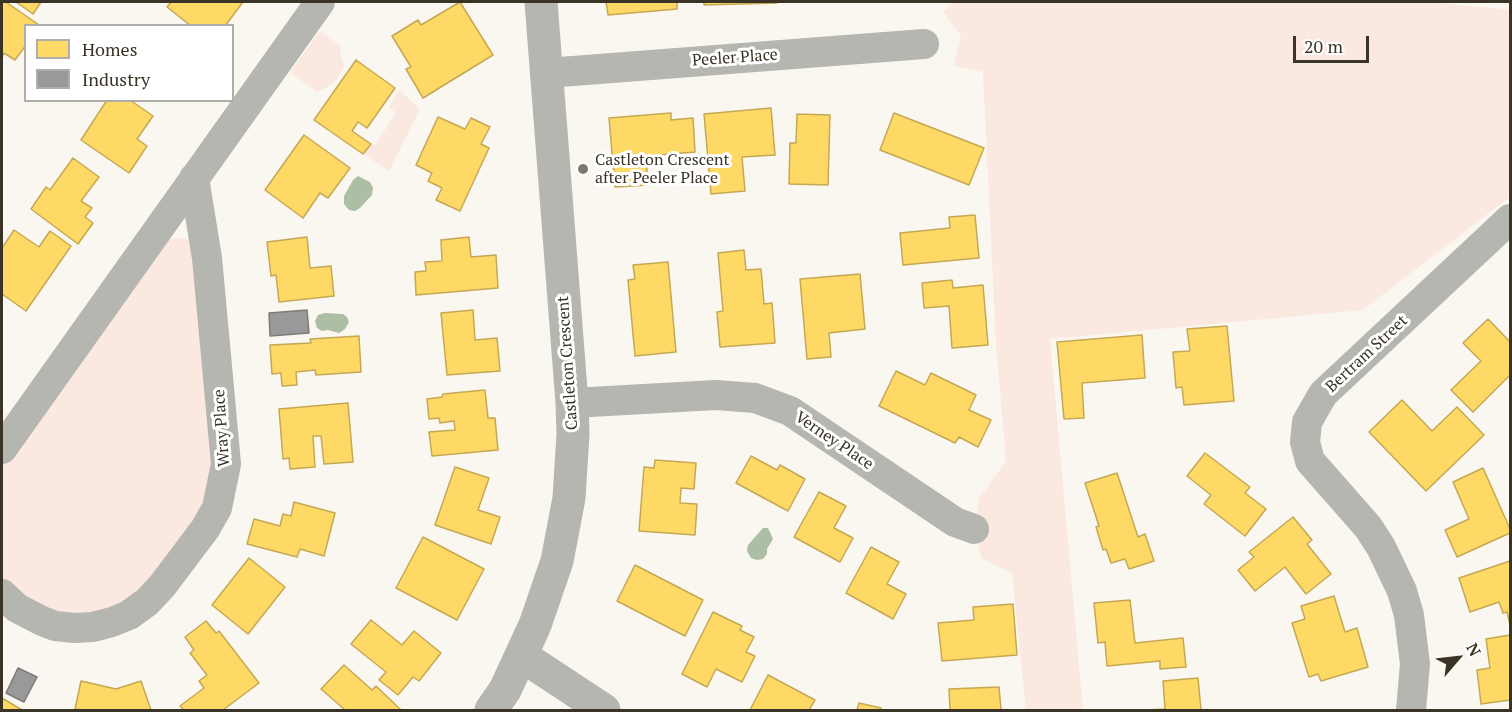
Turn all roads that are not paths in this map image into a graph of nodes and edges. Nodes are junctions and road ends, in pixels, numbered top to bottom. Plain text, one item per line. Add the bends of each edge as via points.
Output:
1 (320, 2) edge
2 (541, 2) edge
3 (924, 44) dead end
4 (547, 73) junction
5 (194, 178) junction
6 (1510, 219) edge
7 (572, 403) junction
8 (2, 449) edge
9 (974, 529) dead end
10 (2, 594) edge
11 (522, 656) junction
12 (491, 711) edge
13 (604, 711) edge
14 (1411, 711) edge

1 - 5 street
2 - 4 street, Castleton Crescent
3 - 4 street, Peeler Place
4 - 7 street, Castleton Crescent
5 - 8 street
5 - 10 street, Wray Place via 207,258 226,464 217,508 162,586 129,615 112,622 93,627 55,626 17,608
6 - 14 street, Bertram Street via 1323,394 1307,422 1305,442 1310,461 1368,527 1402,591 1415,664
7 - 9 street, Verney Place via 716,395 755,398 790,411 955,522
7 - 11 street, Castleton Crescent via 569,498 557,561
11 - 12 street, Castleton Crescent
11 - 13 street

